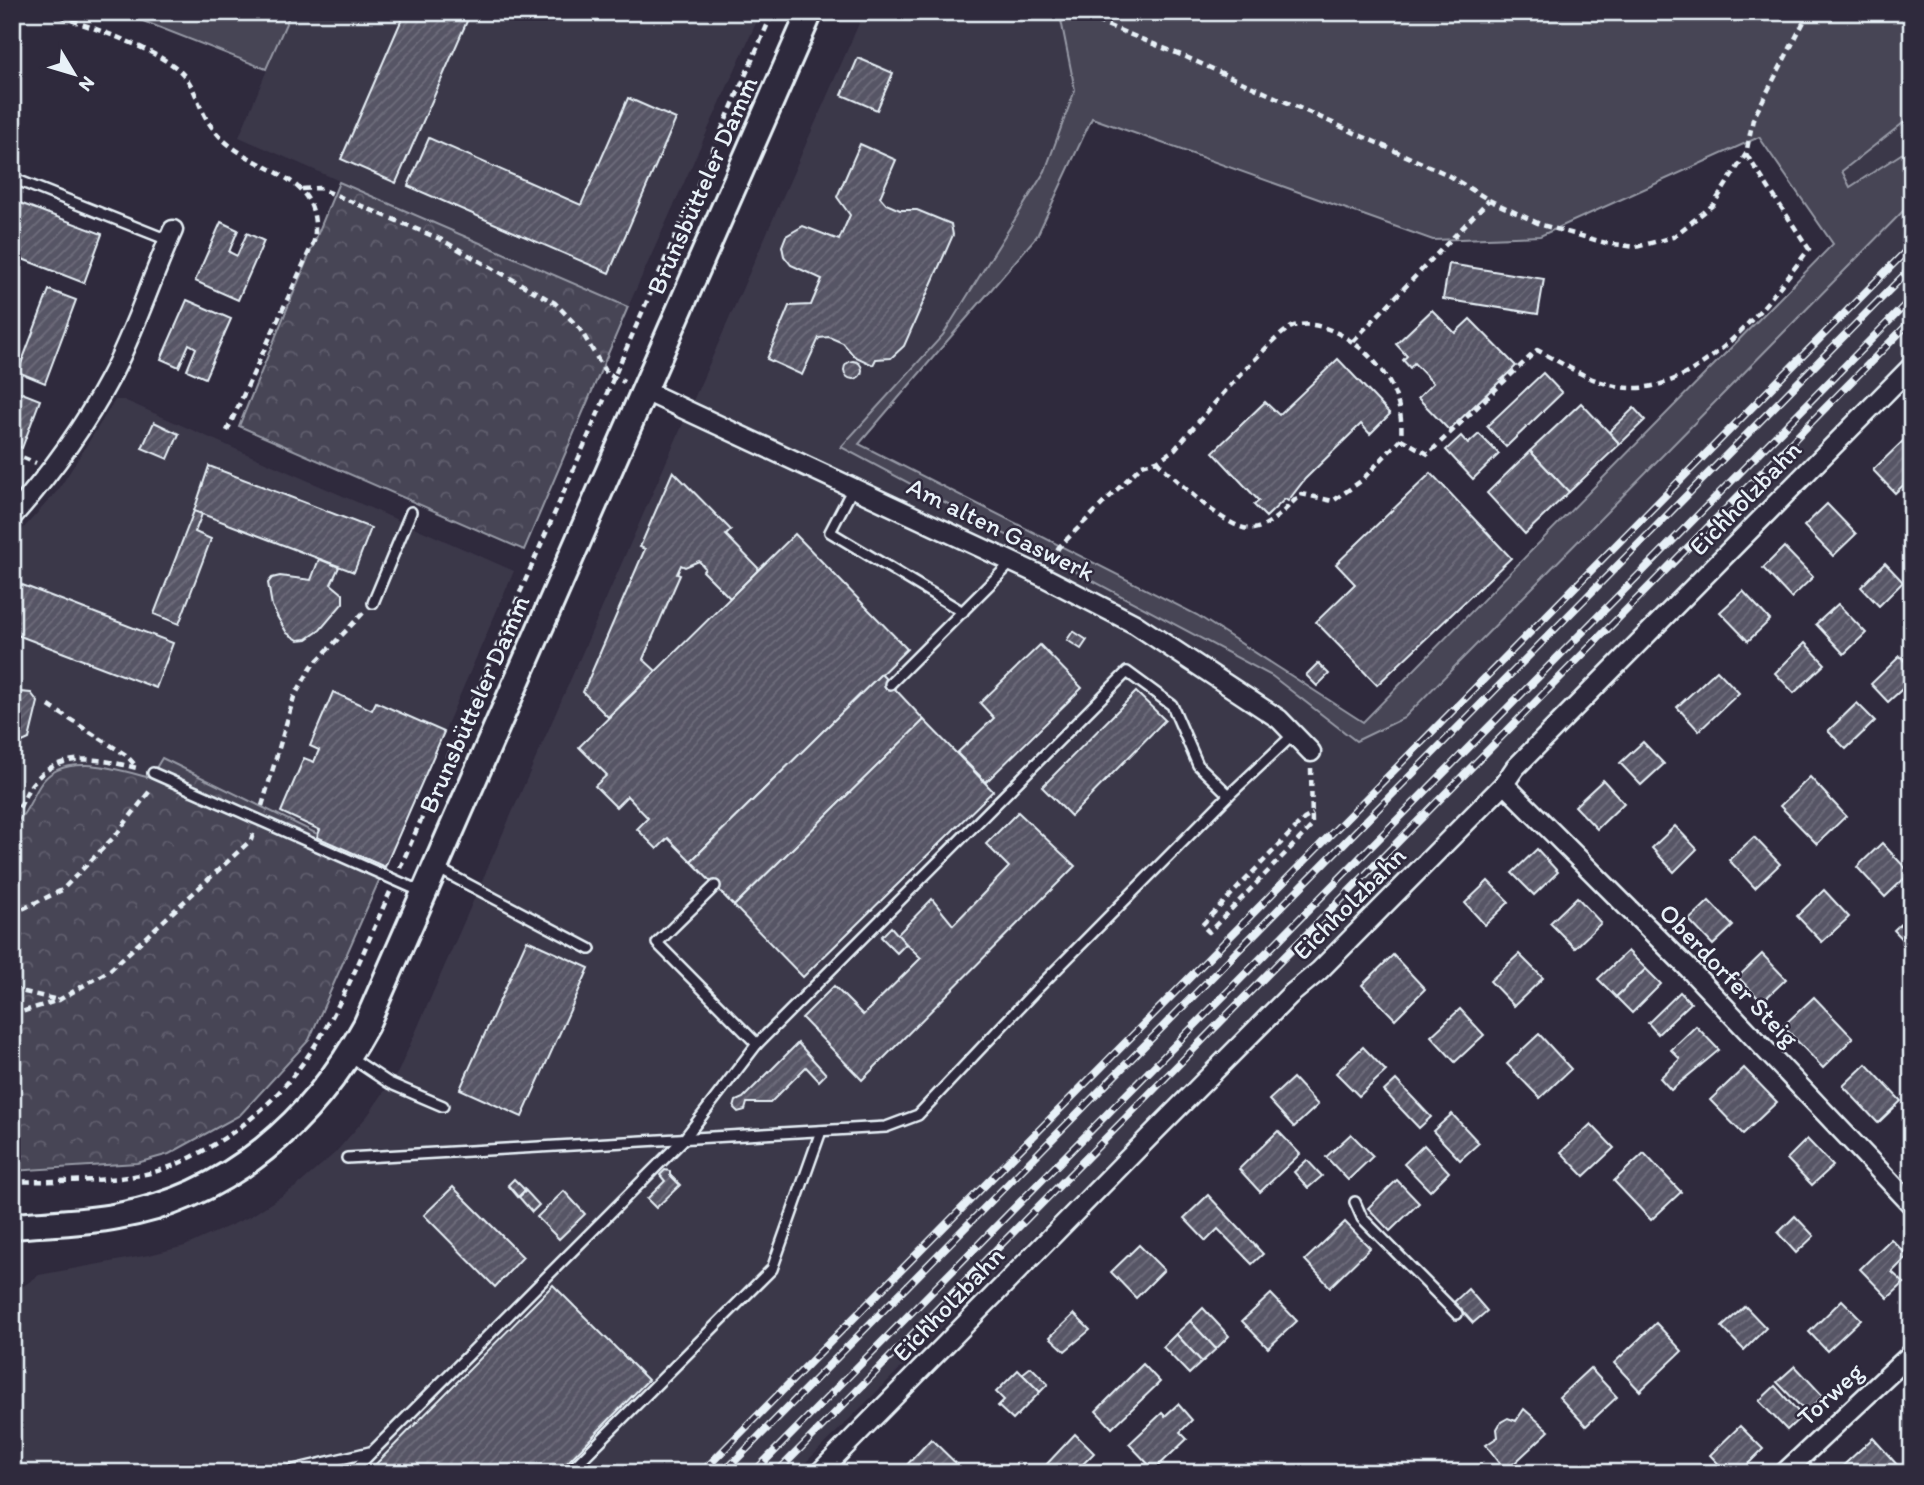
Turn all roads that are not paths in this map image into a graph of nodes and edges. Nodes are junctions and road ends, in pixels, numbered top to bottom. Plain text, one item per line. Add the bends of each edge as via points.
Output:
1 (810, 12) edge
2 (12, 178) edge
3 (171, 235) joint
4 (1912, 366) edge
5 (645, 391) junction
6 (853, 488) junction
7 (411, 512) dead end
8 (12, 517) edge
9 (1012, 562) junction
10 (373, 603) road end
11 (963, 612) junction
12 (890, 684) dead end
13 (1295, 733) junction
14 (1311, 752) road end
15 (157, 775) road end
16 (1504, 785) junction
17 (1229, 795) junction
18 (435, 867) junction
19 (715, 886) dead end
20 (424, 893) junction
21 (590, 949) dead end
22 (757, 1044) junction
23 (349, 1056) junction
24 (443, 1106) dead end
25 (821, 1131) junction
26 (684, 1139) junction
27 (347, 1158) dead end
28 (1355, 1202) dead end
29 (1912, 1205) edge
30 (12, 1226) edge
31 (1457, 1314) dead end
32 (1912, 1353) edge
33 (372, 1452) junction
34 (281, 1473) edge
35 (351, 1473) edge
36 (568, 1473) edge
37 (819, 1473) edge
38 (1784, 1473) edge

1 - 5 main road, Brunsbütteler Damm
2 - 3 lane
3 - 8 street via 91,412 52,470
4 - 16 street, Eichholzbahn via 1515,768
5 - 6 street, Am alten Gaswerk
5 - 18 main road, Brunsbütteler Damm
6 - 9 street, Am alten Gaswerk
6 - 11 lane via 830,532
7 - 10 lane
9 - 11 lane
9 - 13 street, Am alten Gaswerk via 1146,631
11 - 12 lane
13 - 14 street, Am alten Gaswerk
13 - 17 lane
15 - 20 lane
16 - 29 street, Oberdorfer Steig via 1689,970
16 - 37 street, Eichholzbahn
17 - 22 lane via 1198,765 1172,705 1127,672
17 - 25 lane via 918,1115 886,1127
18 - 20 main road, Brunsbütteler Damm
18 - 21 lane
19 - 22 lane via 657,943
20 - 23 main road, Brunsbütteler Damm
22 - 26 lane
23 - 24 lane via 389,1083
23 - 30 main road, Brunsbütteler Damm via 306,1112 280,1137 206,1187 120,1216
25 - 26 lane
25 - 36 lane via 772,1269
26 - 27 lane
26 - 33 lane
28 - 31 lane via 1362,1218
32 - 38 street, Torweg
33 - 34 lane
33 - 35 lane

